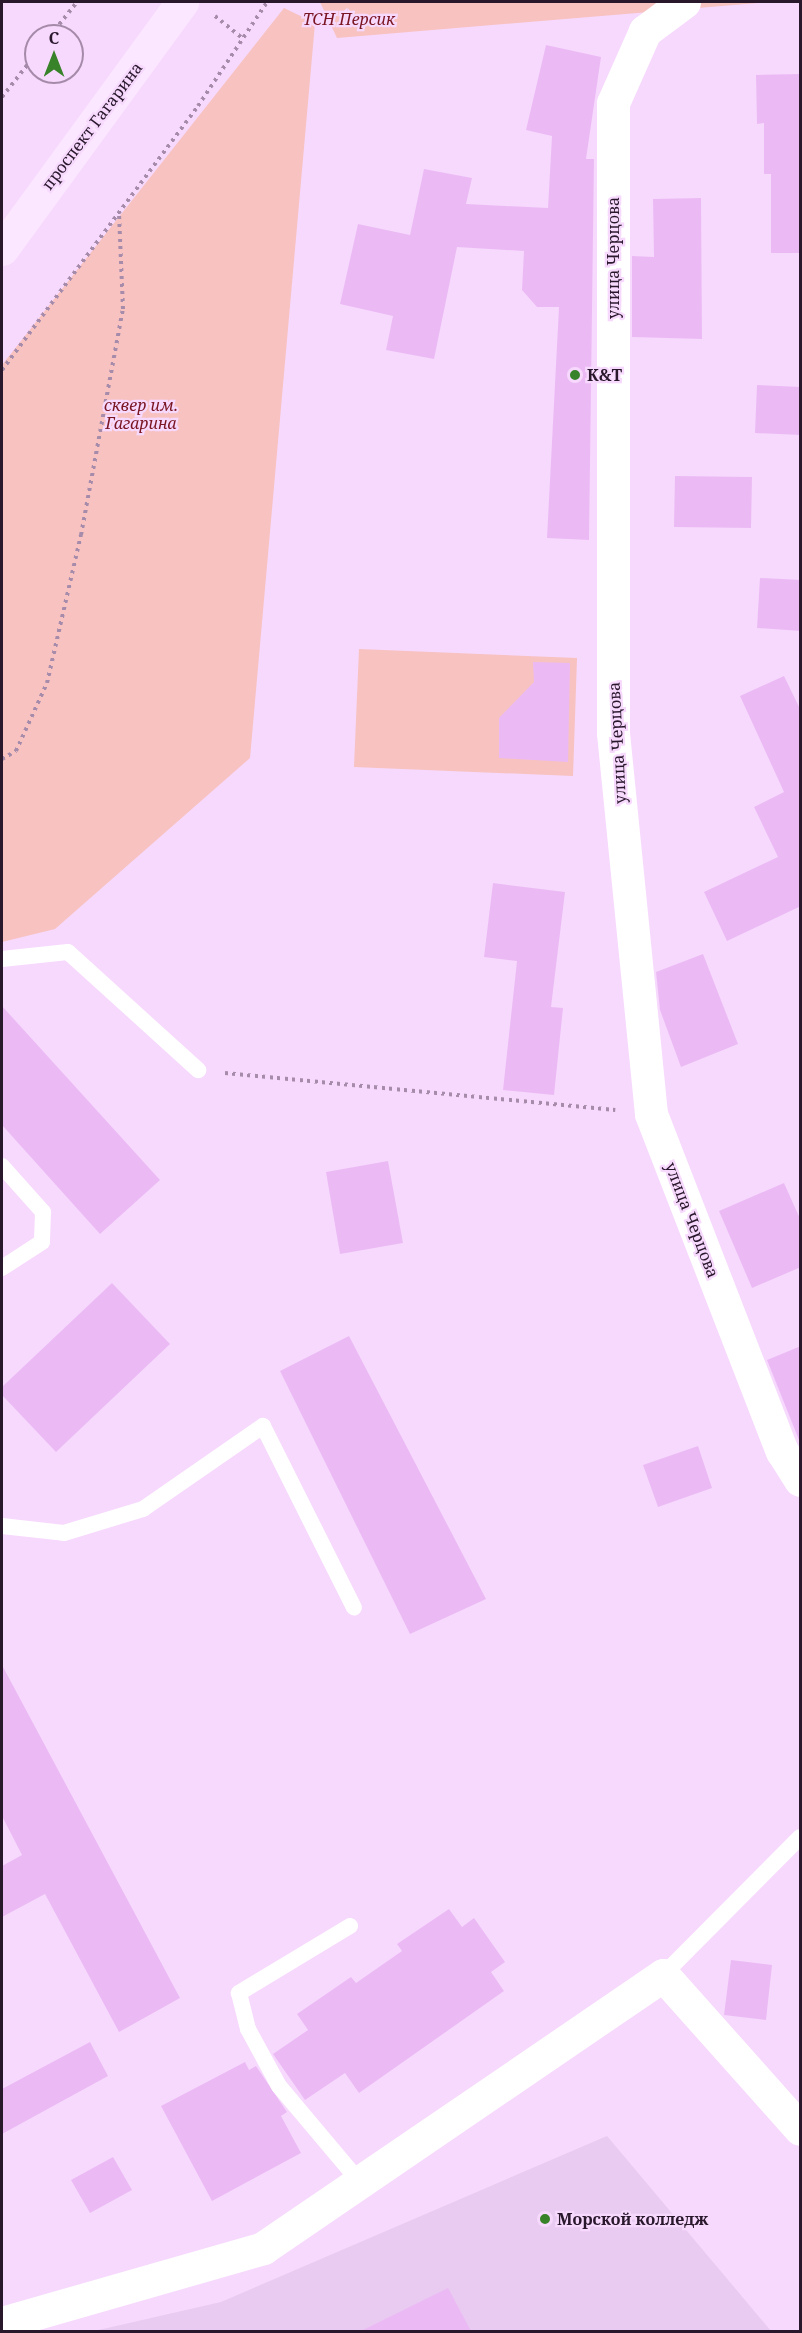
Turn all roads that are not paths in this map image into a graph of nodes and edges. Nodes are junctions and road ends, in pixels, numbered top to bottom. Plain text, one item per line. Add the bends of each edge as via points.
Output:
1 (684, 2) edge
2 (194, 5) edge
3 (2, 249) edge
4 (2, 959) edge
5 (198, 1070) road end
6 (2, 1166) edge
7 (2, 1268) edge
8 (801, 1480) edge
9 (2, 1526) edge
10 (354, 1608) dead end
11 (801, 1837) edge
12 (350, 1926) dead end
13 (663, 1975) junction
14 (801, 2128) edge
15 (358, 2181) junction
16 (2, 2323) edge

1 - 8 street, улица Черцова via 645,31 613,103 613,733 651,1114 782,1451
2 - 3 main road, проспект Гагарина
4 - 5 lane via 68,952
6 - 7 lane via 43,1212 42,1242
9 - 10 lane via 64,1533 143,1509 263,1426
11 - 13 lane
12 - 15 lane via 239,1993 248,2030 279,2086
13 - 14 street
13 - 15 street
15 - 16 street via 263,2248

